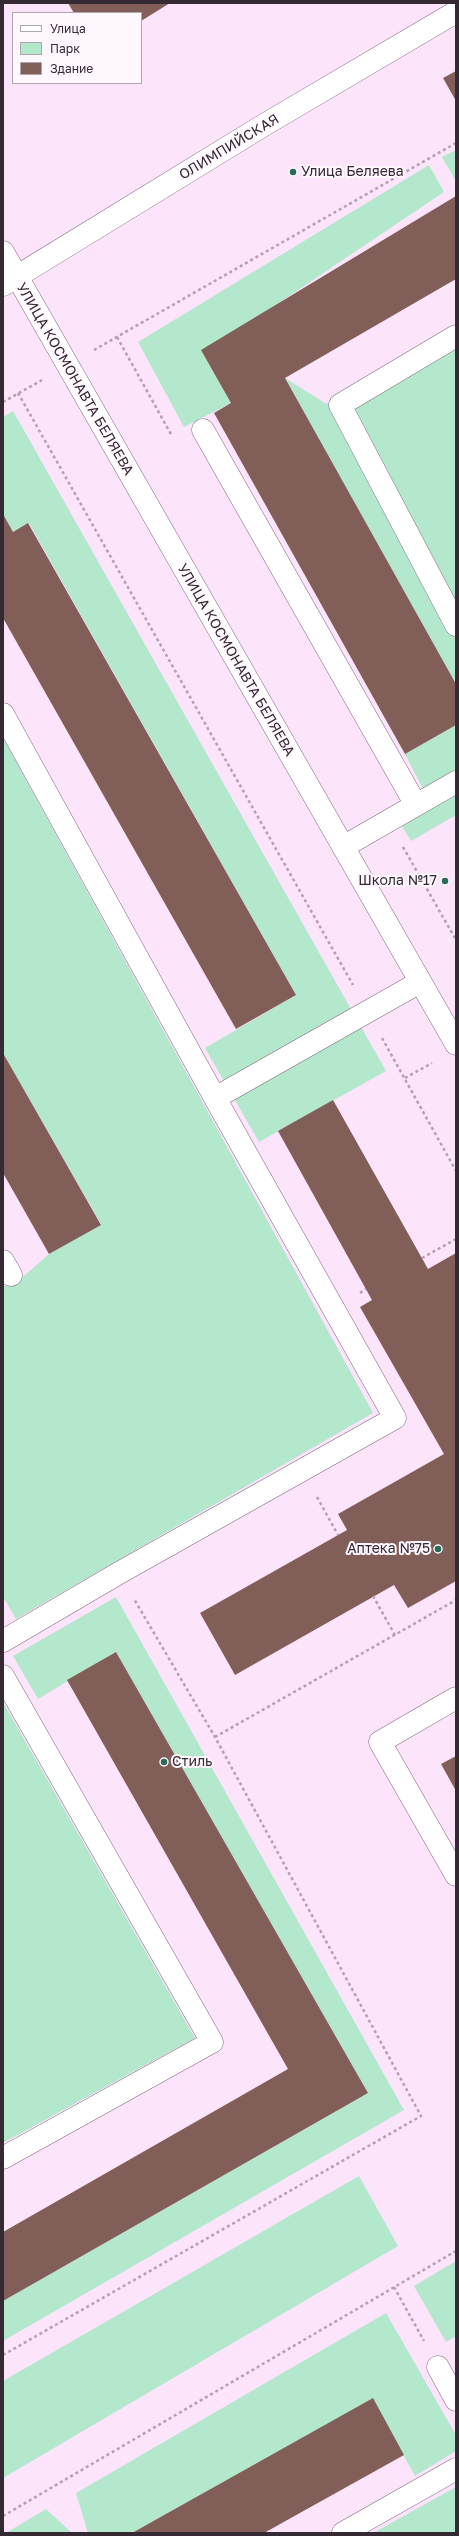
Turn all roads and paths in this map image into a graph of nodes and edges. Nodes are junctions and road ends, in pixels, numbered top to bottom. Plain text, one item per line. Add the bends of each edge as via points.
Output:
1 (456, 12) edge
2 (456, 143) edge
3 (3, 252) edge
4 (10, 280) edge
5 (456, 336) edge
6 (117, 337) junction
7 (67, 366) junction
8 (142, 382) dead end
9 (18, 394) junction
10 (3, 402) edge
11 (203, 430) dead end
12 (456, 625) edge
13 (3, 714) edge
14 (456, 782) edge
15 (416, 805) junction
16 (343, 847) junction
17 (420, 982) junction
18 (368, 1012) junction
19 (456, 1044) edge
20 (437, 1060) dead end
21 (405, 1078) junction
22 (215, 1098) junction
23 (456, 1171) edge
24 (456, 1238) edge
25 (422, 1258) dead end
26 (301, 1470) junction
27 (338, 1535) dead end
28 (119, 1573) junction
29 (373, 1596) dead end
30 (456, 1600) edge
31 (395, 1635) junction
32 (3, 1641) edge
33 (3, 1676) edge
34 (456, 1698) edge
35 (215, 1738) junction
36 (456, 1875) edge
37 (3, 2158) edge
38 (456, 2250) edge
39 (394, 2287) junction
40 (3, 2355) edge
41 (438, 2367) joint
42 (456, 2400) edge
43 (456, 2470) edge
44 (3, 2516) edge
45 (343, 2533) edge

1 - 4 street, ОЛИМПИЙСКАЯ via 264,125
2 - 6 path
3 - 4 street, УЛИЦА КОСМОНАВТА БЕЛЯЕВА
4 - 7 street, УЛИЦА КОСМОНАВТА БЕЛЯЕВА
5 - 12 street via 340,405
6 - 7 path
6 - 8 path
7 - 9 path
7 - 16 street, УЛИЦА КОСМОНАВТА БЕЛЯЕВА
9 - 10 path
9 - 18 path
11 - 15 street
13 - 22 street
14 - 15 street
15 - 16 street
16 - 17 street, УЛИЦА КОСМОНАВТА БЕЛЯЕВА
17 - 18 street
17 - 19 street, УЛИЦА КОСМОНАВТА БЕЛЯЕВА
18 - 21 path
18 - 22 street
20 - 21 path
21 - 23 path
22 - 26 street via 395,1418
24 - 25 path
26 - 27 path
26 - 28 street
28 - 32 street
28 - 35 path
29 - 31 path
30 - 31 path
31 - 35 path
33 - 37 street via 212,2042
34 - 36 street via 380,1742
35 - 40 path via 421,2116
38 - 39 path
39 - 41 path
39 - 44 path
41 - 42 street
43 - 45 street

